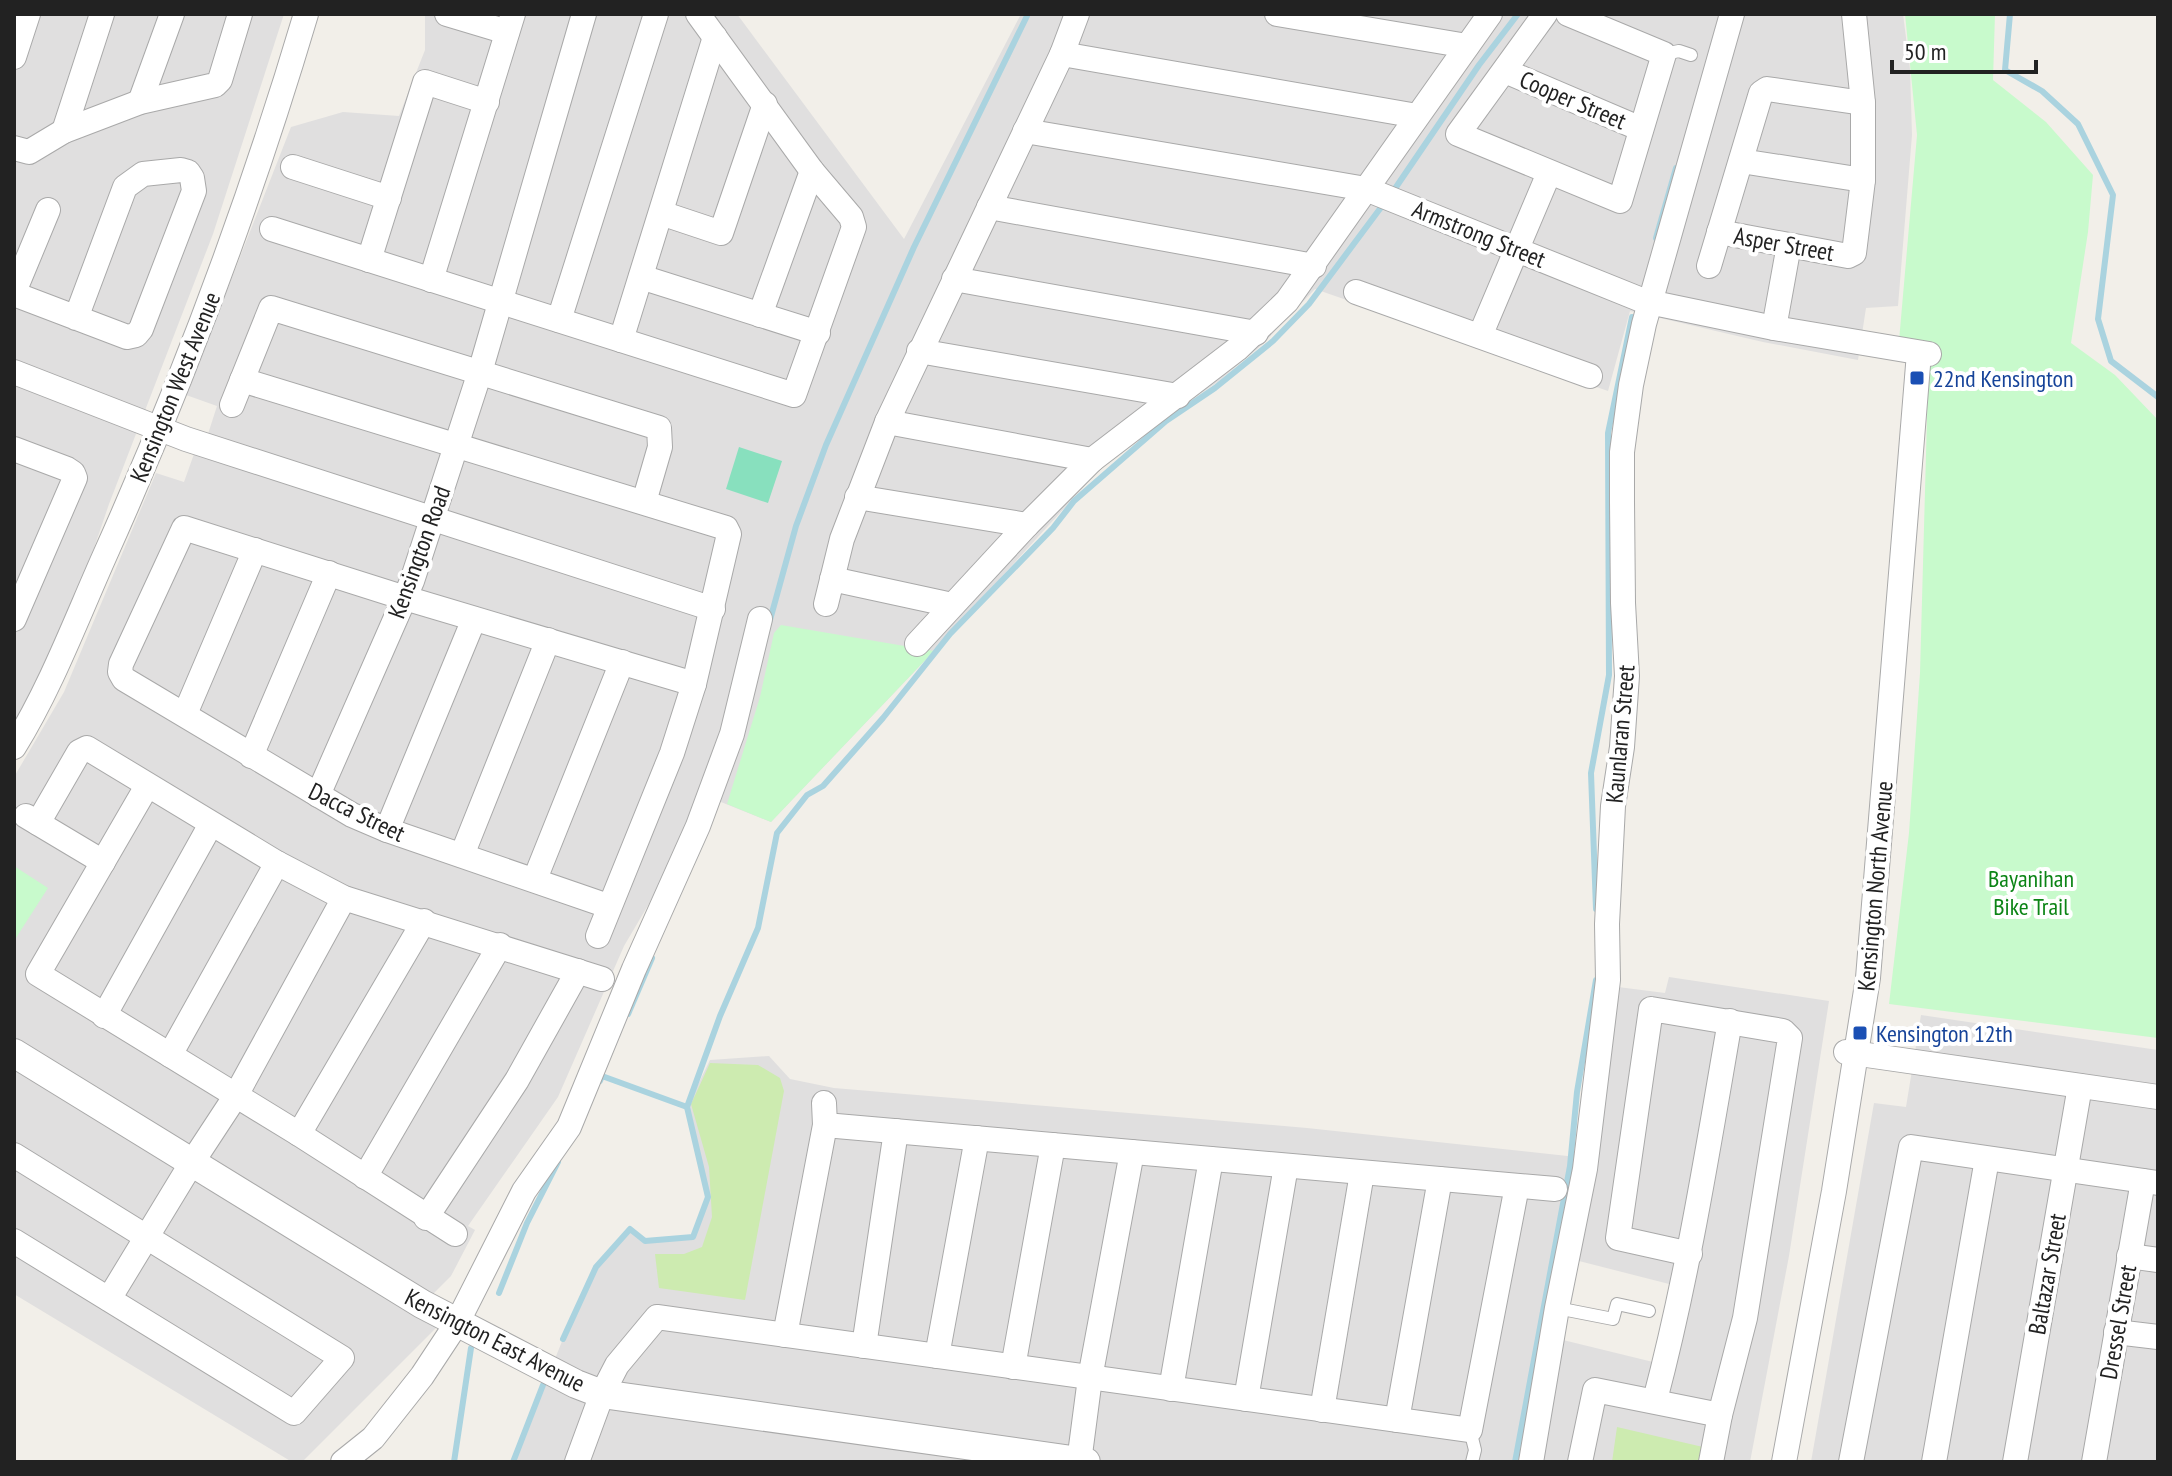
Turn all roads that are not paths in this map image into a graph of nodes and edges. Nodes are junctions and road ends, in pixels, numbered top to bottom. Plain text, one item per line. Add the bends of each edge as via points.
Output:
1 (28, 14) edge
2 (102, 14) edge
3 (172, 14) edge
4 (240, 14) edge
5 (306, 14) edge
6 (447, 14) edge
7 (584, 14) edge
8 (656, 14) edge
9 (698, 14) edge
10 (1077, 14) edge
11 (1277, 14) edge
12 (1490, 14) edge
13 (1545, 14) edge
14 (1568, 14) edge
15 (1732, 14) edge
16 (1846, 15) edge
17 (510, 23) edge
18 (715, 37) junction
19 (1467, 46) junction
20 (1062, 54) junction
21 (1664, 54) junction
22 (1691, 55) dead end
23 (14, 57) edge
24 (1505, 71) junction
25 (140, 102) junction
26 (487, 102) junction
27 (1863, 103) junction
28 (765, 104) junction
29 (1417, 116) junction
30 (1641, 129) junction
31 (64, 131) junction
32 (1025, 131) junction
33 (14, 148) edge
34 (1741, 161) junction
35 (293, 167) dead end
36 (812, 171) junction
37 (1549, 173) junction
38 (1863, 180) junction
39 (1372, 191) junction
40 (389, 198) junction
41 (989, 207) junction
42 (48, 210) dead end
43 (661, 213) junction
44 (272, 229) dead end
45 (1719, 232) junction
46 (1789, 245) junction
47 (1517, 249) junction
48 (369, 260) junction
49 (1314, 266) junction
50 (1709, 266) dead end
51 (641, 277) junction
52 (954, 279) junction
53 (431, 280) junction
54 (1356, 292) dead end
55 (14, 293) edge
56 (500, 302) junction
57 (1650, 302) junction
58 (760, 315) junction
59 (76, 318) junction
60 (559, 320) junction
61 (1774, 328) junction
62 (818, 333) junction
63 (1256, 333) junction
64 (1480, 336) junction
65 (621, 340) junction
66 (919, 351) junction
67 (1924, 354) joint
68 (14, 372) edge
69 (480, 372) junction
70 (1590, 376) dead end
71 (242, 380) junction
72 (1178, 396) junction
73 (232, 405) dead end
74 (887, 422) junction
75 (159, 429) junction
76 (457, 445) junction
77 (17, 457) edge
78 (1092, 460) junction
79 (857, 497) junction
80 (644, 502) junction
81 (433, 517) junction
82 (1027, 525) junction
83 (255, 550) junction
84 (329, 573) junction
85 (832, 579) junction
86 (405, 598) junction
87 (826, 604) dead end
88 (952, 605) junction
89 (713, 609) junction
90 (14, 619) edge
91 (474, 619) junction
92 (760, 619) dead end
93 (548, 640) junction
94 (917, 644) dead end
95 (622, 662) junction
96 (694, 684) junction
97 (185, 714) junction
98 (14, 747) edge
99 (251, 756) junction
100 (147, 786) junction
101 (318, 795) junction
102 (211, 824) junction
103 (387, 830) junction
104 (462, 855) junction
105 (103, 862) junction
106 (277, 863) junction
107 (535, 879) junction
108 (344, 898) junction
109 (608, 906) junction
110 (424, 921) junction
111 (598, 936) dead end
112 (500, 945) junction
113 (578, 971) junction
114 (602, 979) dead end
115 (104, 1016) junction
116 (1730, 1021) junction
117 (14, 1053) edge
118 (1851, 1053) junction
119 (170, 1055) junction
120 (2080, 1086) junction
121 (235, 1097) junction
122 (2158, 1097) edge
123 (896, 1131) junction
124 (299, 1134) junction
125 (977, 1138) junction
126 (1053, 1145) junction
127 (1132, 1152) junction
128 (14, 1155) edge
129 (1211, 1159) junction
130 (1987, 1159) junction
131 (191, 1164) junction
132 (1286, 1166) junction
133 (2065, 1170) junction
134 (1362, 1173) junction
135 (365, 1177) junction
136 (1440, 1179) junction
137 (2151, 1182) edge
138 (1517, 1186) junction
139 (1555, 1189) dead end
140 (426, 1218) junction
141 (455, 1234) dead end
142 (146, 1237) junction
143 (14, 1241) edge
144 (1690, 1254) junction
145 (2129, 1256) junction
146 (2158, 1260) edge
147 (109, 1299) junction
148 (1557, 1308) junction
149 (1649, 1311) dead end
150 (457, 1323) junction
151 (2116, 1332) junction
152 (785, 1335) junction
153 (2158, 1337) edge
154 (864, 1346) junction
155 (937, 1356) junction
156 (1013, 1367) junction
157 (1090, 1378) junction
158 (1171, 1389) junction
159 (602, 1394) junction
160 (1246, 1399) junction
161 (1655, 1400) junction
162 (1322, 1410) junction
163 (1720, 1415) junction
164 (1397, 1420) junction
165 (1470, 1430) junction
166 (343, 1462) edge
167 (577, 1462) edge
168 (1079, 1462) edge
169 (1086, 1462) edge
170 (1472, 1462) edge
171 (1531, 1462) edge
172 (1580, 1462) edge
173 (1711, 1462) edge
174 (1784, 1462) edge
175 (1851, 1462) edge
176 (1934, 1462) edge
177 (2015, 1462) edge
178 (2094, 1462) edge

1 - 23 street
2 - 31 street
3 - 25 street
4 - 25 street via 215,85
5 - 75 street, Kensington West Avenue via 221,273
6 - 17 street
7 - 56 street, Kensington Road
8 - 60 street
9 - 18 street
10 - 20 street
11 - 19 street
12 - 19 street
13 - 24 street
14 - 21 street
15 - 57 street, Kaunlaran Street
16 - 27 street
17 - 26 street
18 - 28 street
18 - 43 street
19 - 29 street
20 - 29 street
20 - 32 street
21 - 22 lane
21 - 30 street
24 - 30 street, Cooper Street
24 - 37 street via 1458,134
25 - 31 street
26 - 40 street via 425,82
26 - 53 street
27 - 34 street via 1767,89 1761,93
27 - 38 street
28 - 36 street
28 - 43 street via 721,233
29 - 39 street
30 - 37 street via 1620,201
31 - 33 street via 29,152
32 - 39 street, Armstrong Street
32 - 41 street
34 - 38 street
34 - 45 street
35 - 40 street
36 - 58 street
36 - 62 street via 854,227
37 - 47 street
38 - 46 street, Asper Street via 1854,253
39 - 47 street, Armstrong Street
39 - 49 street
40 - 48 street
41 - 49 street
41 - 52 street
42 - 55 street
43 - 51 street
44 - 48 street
45 - 46 street, Asper Street
45 - 50 street
46 - 61 street
47 - 57 street, Armstrong Street
47 - 64 street
48 - 53 street
49 - 63 street
51 - 58 street
51 - 65 street
52 - 63 street
52 - 66 street
53 - 56 street
54 - 64 street
55 - 59 street
56 - 60 street
56 - 69 street, Kensington Road
57 - 61 street, Armstrong Street
57 - 148 street, Kaunlaran Street via 1622,452 1628,655 1612,821 1608,980 1585,1169
58 - 62 street
59 - 59 street via 125,187 143,174 188,172 194,191 141,329 127,337
60 - 65 street
61 - 67 street, Armstrong Street
62 - 65 street via 794,395
63 - 72 street
64 - 70 street
66 - 72 street
66 - 74 street
67 - 118 street, Kensington North Avenue via 1868,978
68 - 75 street
69 - 71 street via 271,308
69 - 76 street, Kensington Road
69 - 80 street via 659,428 660,447
71 - 73 street
71 - 76 street
72 - 78 street
74 - 78 street
74 - 79 street
75 - 81 street
75 - 98 street, Kensington West Avenue via 48,683
76 - 80 street
76 - 81 street, Kensington Road
77 - 90 street via 67,469 75,478
78 - 82 street
79 - 82 street
79 - 85 street
80 - 89 street via 726,528
81 - 86 street, Kensington Road
81 - 89 street
82 - 88 street
83 - 84 street
83 - 97 street
83 - 97 street, Dacca Street via 184,528 121,664 124,679
84 - 86 street
84 - 99 street
85 - 87 street
85 - 88 street
86 - 91 street
86 - 101 street, Kensington Road
88 - 94 street
89 - 96 street
91 - 93 street
91 - 103 street
92 - 150 street via 732,734 713,786 591,1076 569,1127 524,1191
93 - 95 street
93 - 104 street
95 - 96 street
95 - 107 street
96 - 109 street via 672,753
97 - 99 street, Dacca Street
99 - 101 street, Dacca Street
100 - 102 street
100 - 105 street
100 - 105 street via 87,748 31,819
101 - 103 street, Dacca Street
102 - 106 street
102 - 115 street
103 - 104 street, Dacca Street
104 - 107 street, Dacca Street
105 - 115 street via 38,974
106 - 108 street
106 - 119 street
107 - 109 street, Dacca Street
108 - 110 street
108 - 121 street
109 - 111 street
110 - 112 street
110 - 124 street
112 - 113 street
112 - 135 street
113 - 114 street
113 - 140 street via 517,1080
115 - 119 street
116 - 144 street
116 - 144 street via 1651,1009 1618,1238
116 - 163 street via 1783,1031 1790,1038 1745,1318
117 - 131 street, Kensington East Avenue
118 - 120 street
118 - 174 street, Kensington North Avenue
119 - 121 street
120 - 122 street
120 - 133 street, Baltazar Street
121 - 124 street
121 - 131 street
123 - 125 street
123 - 152 street via 824,1114
123 - 154 street
124 - 135 street
125 - 126 street
125 - 155 street
126 - 127 street
126 - 156 street
127 - 129 street
127 - 157 street
128 - 142 street
129 - 132 street
129 - 158 street
130 - 133 street
130 - 175 street via 1911,1147
130 - 176 street
131 - 142 street
131 - 150 street, Kensington East Avenue
132 - 134 street
132 - 160 street
133 - 137 street
133 - 177 street, Baltazar Street
134 - 136 street
134 - 162 street
135 - 140 street
136 - 138 street
136 - 164 street
137 - 145 street, Dressel Street
138 - 139 street
138 - 165 street
140 - 141 street
142 - 147 street
142 - 147 street via 342,1358 294,1413
143 - 147 street
144 - 161 street
145 - 146 street
145 - 151 street, Dressel Street
148 - 149 lane via 1613,1319 1617,1304
148 - 171 street, Kaunlaran Street
150 - 159 street, Kensington East Avenue
150 - 166 street via 373,1438
151 - 153 street
151 - 178 street, Dressel Street
152 - 154 street
152 - 159 street via 657,1317 617,1365
154 - 155 street
155 - 156 street
156 - 157 street
157 - 158 street
157 - 168 street
158 - 160 street
159 - 167 street
159 - 168 street, Kensington East Avenue
160 - 162 street
161 - 163 street
161 - 172 street via 1595,1390
162 - 164 street
163 - 173 street
164 - 165 street
165 - 170 lane
168 - 169 street, Kensington East Avenue

